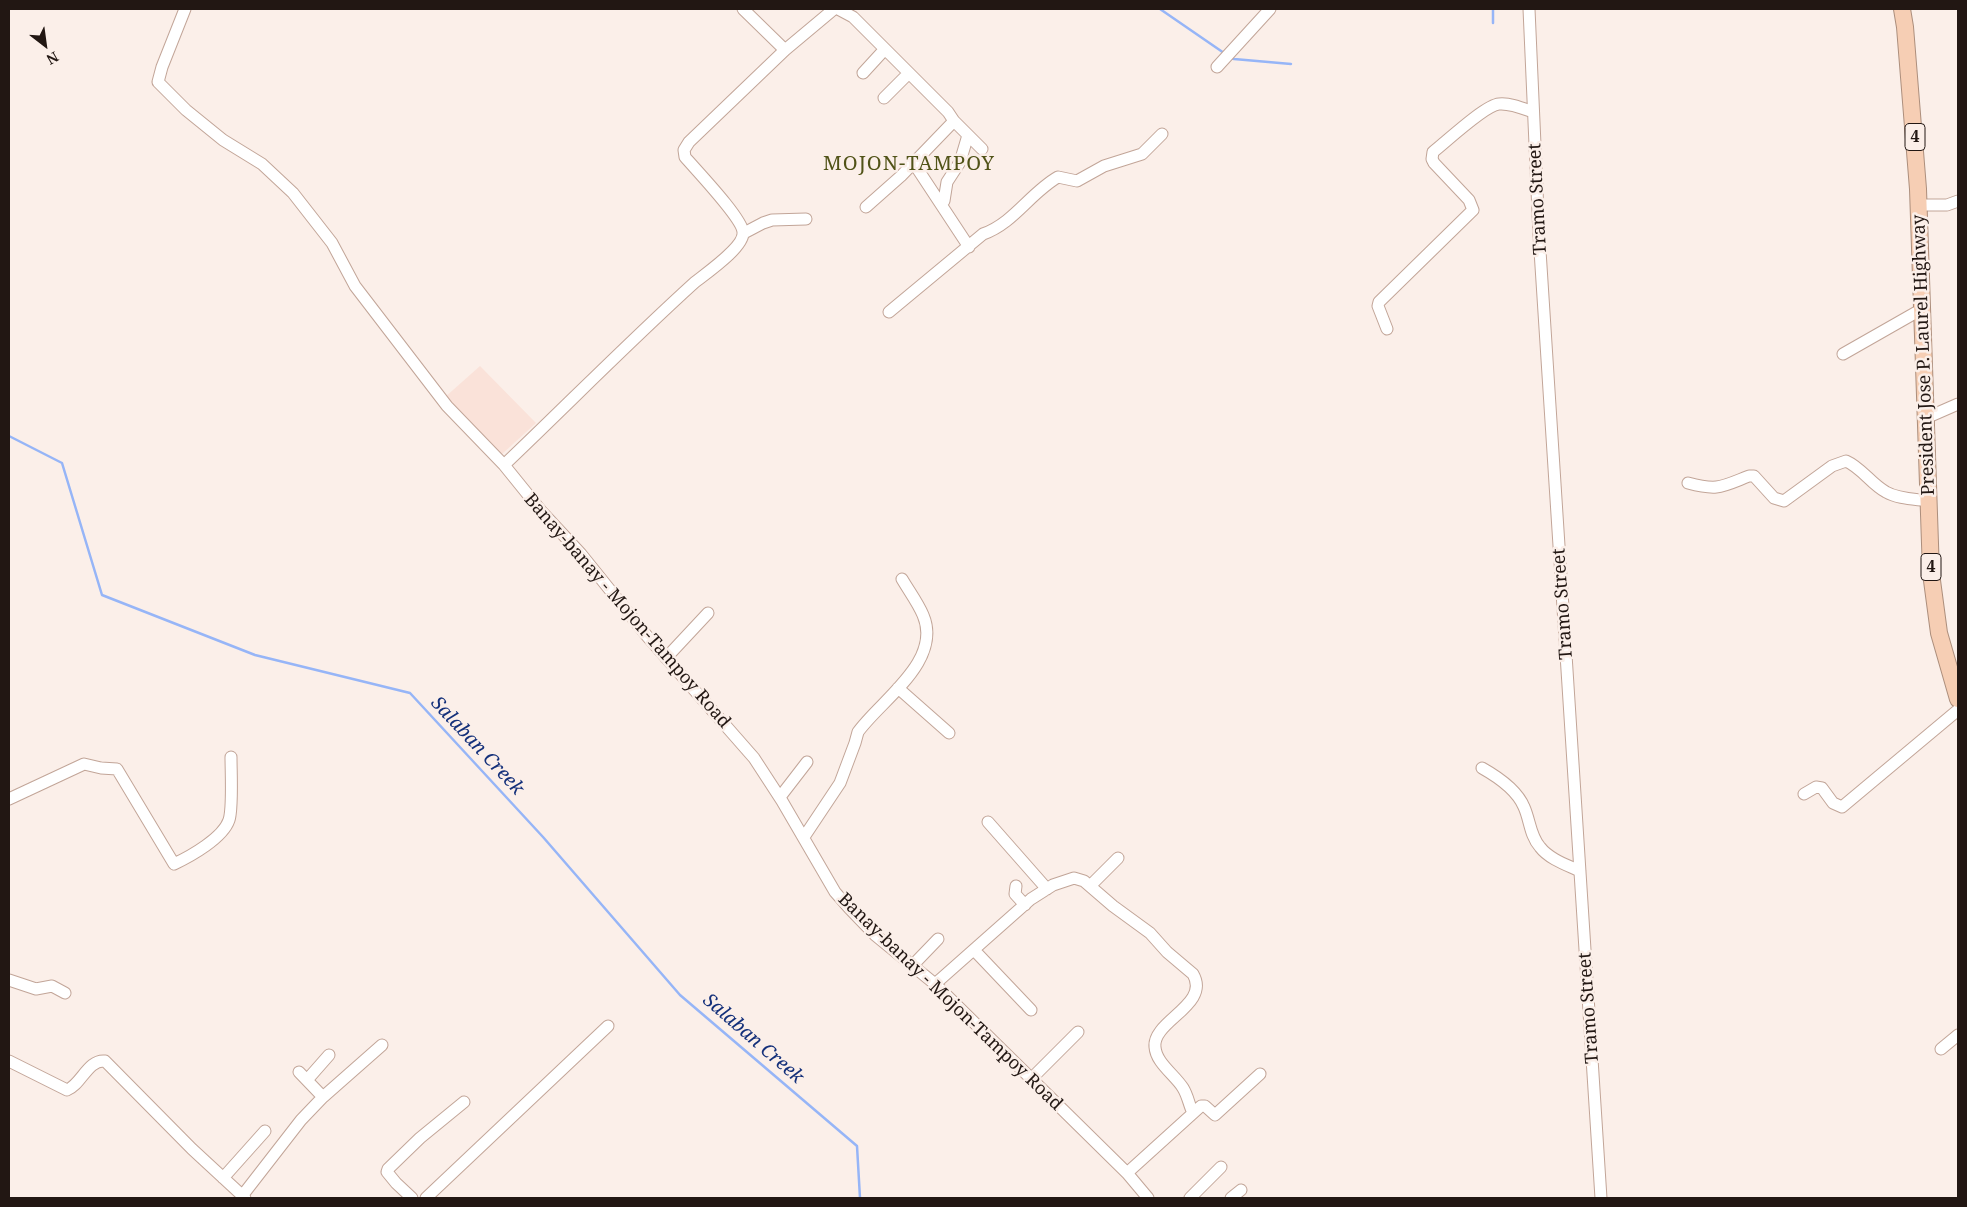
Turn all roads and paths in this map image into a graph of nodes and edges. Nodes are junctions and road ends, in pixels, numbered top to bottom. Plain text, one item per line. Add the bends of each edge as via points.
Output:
1 (185, 9) edge
2 (743, 9) edge
3 (836, 9) edge
4 (1270, 9) edge
5 (1529, 9) edge
6 (1902, 9) edge
7 (885, 49) junction
8 (785, 50) junction
9 (1217, 67) dead end
10 (864, 73) dead end
11 (909, 73) junction
12 (884, 98) dead end
13 (1533, 112) junction
14 (954, 121) junction
15 (1162, 134) dead end
16 (968, 135) junction
17 (982, 148) dead end
18 (913, 162) junction
19 (1958, 200) edge
20 (944, 201) dead end
21 (1919, 205) junction
22 (866, 207) dead end
23 (806, 219) dead end
24 (744, 233) junction
25 (969, 247) junction
26 (1922, 309) junction
27 (889, 312) dead end
28 (1388, 329) dead end
29 (1843, 354) dead end
30 (1958, 404) edge
31 (1926, 418) junction
32 (504, 465) junction
33 (1688, 483) dead end
34 (1928, 501) junction
35 (902, 579) dead end
36 (708, 613) dead end
37 (666, 658) junction
38 (898, 688) junction
39 (1958, 699) edge
40 (1958, 710) edge
41 (949, 733) dead end
42 (231, 757) dead end
43 (806, 762) dead end
44 (1482, 768) dead end
45 (1804, 794) dead end
46 (780, 797) junction
47 (9, 799) edge
48 (988, 822) dead end
49 (804, 838) junction
50 (1118, 858) dead end
51 (1580, 871) junction
52 (1016, 886) dead end
53 (1090, 886) junction
54 (1047, 889) junction
55 (1025, 905) junction
56 (938, 938) dead end
57 (974, 950) junction
58 (912, 966) junction
59 (9, 980) edge
60 (935, 984) junction
61 (65, 993) dead end
62 (1031, 1010) dead end
63 (608, 1026) dead end
64 (1078, 1032) dead end
65 (1958, 1034) edge
66 (382, 1045) dead end
67 (1941, 1049) dead end
68 (329, 1055) dead end
69 (9, 1061) edge
70 (1260, 1074) dead end
71 (1030, 1080) junction
72 (323, 1097) junction
73 (464, 1102) dead end
74 (1193, 1113) junction
75 (265, 1131) dead end
76 (1221, 1167) dead end
77 (1127, 1173) junction
78 (223, 1178) junction
79 (1240, 1190) dead end
80 (244, 1197) edge
81 (412, 1198) edge
82 (426, 1198) edge
83 (1148, 1198) edge
84 (1190, 1198) edge
85 (1232, 1198) edge
86 (1601, 1198) edge

1 - 32 street, Banay-banay - Mojon-Tampoy Road via 158,82 186,110 223,140 262,164 293,193 332,243 355,286 447,406
2 - 8 street
3 - 7 street via 853,17
3 - 8 street
4 - 9 street
5 - 13 street, Tramo Street
6 - 21 highway, President Jose P. Laurel Highway / 4
7 - 10 street
7 - 11 street
8 - 24 street via 684,150 685,158 727,206
11 - 12 street
11 - 14 street
13 - 28 street via 1513,104 1486,108 1433,152 1434,163 1469,200 1473,210 1379,302
13 - 51 street, Tramo Street
14 - 16 street
14 - 18 street
15 - 25 street via 1142,154 1104,166 1077,181 1058,177 997,229 984,234
16 - 17 street
16 - 20 street via 960,162 947,182
18 - 22 street
18 - 25 street
19 - 21 street via 1946,205
21 - 26 highway, President Jose P. Laurel Highway / 4
23 - 24 street via 763,222
24 - 32 street via 735,249
25 - 27 street
26 - 29 street
26 - 31 highway, President Jose P. Laurel Highway / 4
30 - 31 street
31 - 34 highway, President Jose P. Laurel Highway / 4
32 - 37 street, Banay-banay - Mojon-Tampoy Road
33 - 34 street via 1720,488 1754,476 1774,498 1784,501 1832,466 1846,461 1885,492
34 - 39 highway, President Jose P. Laurel Highway / 4 via 1931,573 1939,633
35 - 38 street via 924,616 927,630 920,660
36 - 37 street
37 - 46 street, Banay-banay - Mojon-Tampoy Road via 754,758
38 - 41 street
38 - 49 street via 858,732 840,783
40 - 45 street via 1842,807 1833,803 1822,788 1816,787
42 - 47 street via 229,820 222,832 205,846 174,864 117,769 84,764
43 - 46 street
44 - 51 street via 1518,796 1540,848
46 - 49 street, Banay-banay - Mojon-Tampoy Road
48 - 54 street
49 - 58 street, Banay-banay - Mojon-Tampoy Road via 835,892 875,935
50 - 53 street
51 - 86 street, Tramo Street
52 - 55 street via 1015,894
53 - 54 street via 1074,878
53 - 74 street via 1150,933 1196,979 1194,996 1158,1035 1154,1046 1160,1060 1183,1088
54 - 55 street
55 - 57 street
56 - 58 street
57 - 60 street
57 - 62 street
58 - 60 street, Banay-banay - Mojon-Tampoy Road
59 - 61 street via 36,989 52,986
60 - 71 street, Banay-banay - Mojon-Tampoy Road
63 - 82 street
64 - 71 street
65 - 67 street
66 - 72 street
68 - 72 street via 303,1076
69 - 78 street via 67,1090 95,1064 105,1061
70 - 74 street via 1216,1115 1203,1106
71 - 77 street, Banay-banay - Mojon-Tampoy Road
72 - 80 street via 301,1120
73 - 81 street via 388,1169 392,1179
74 - 77 street
75 - 78 street
76 - 84 street
77 - 83 street, Banay-banay - Mojon-Tampoy Road
78 - 80 street
79 - 85 street

